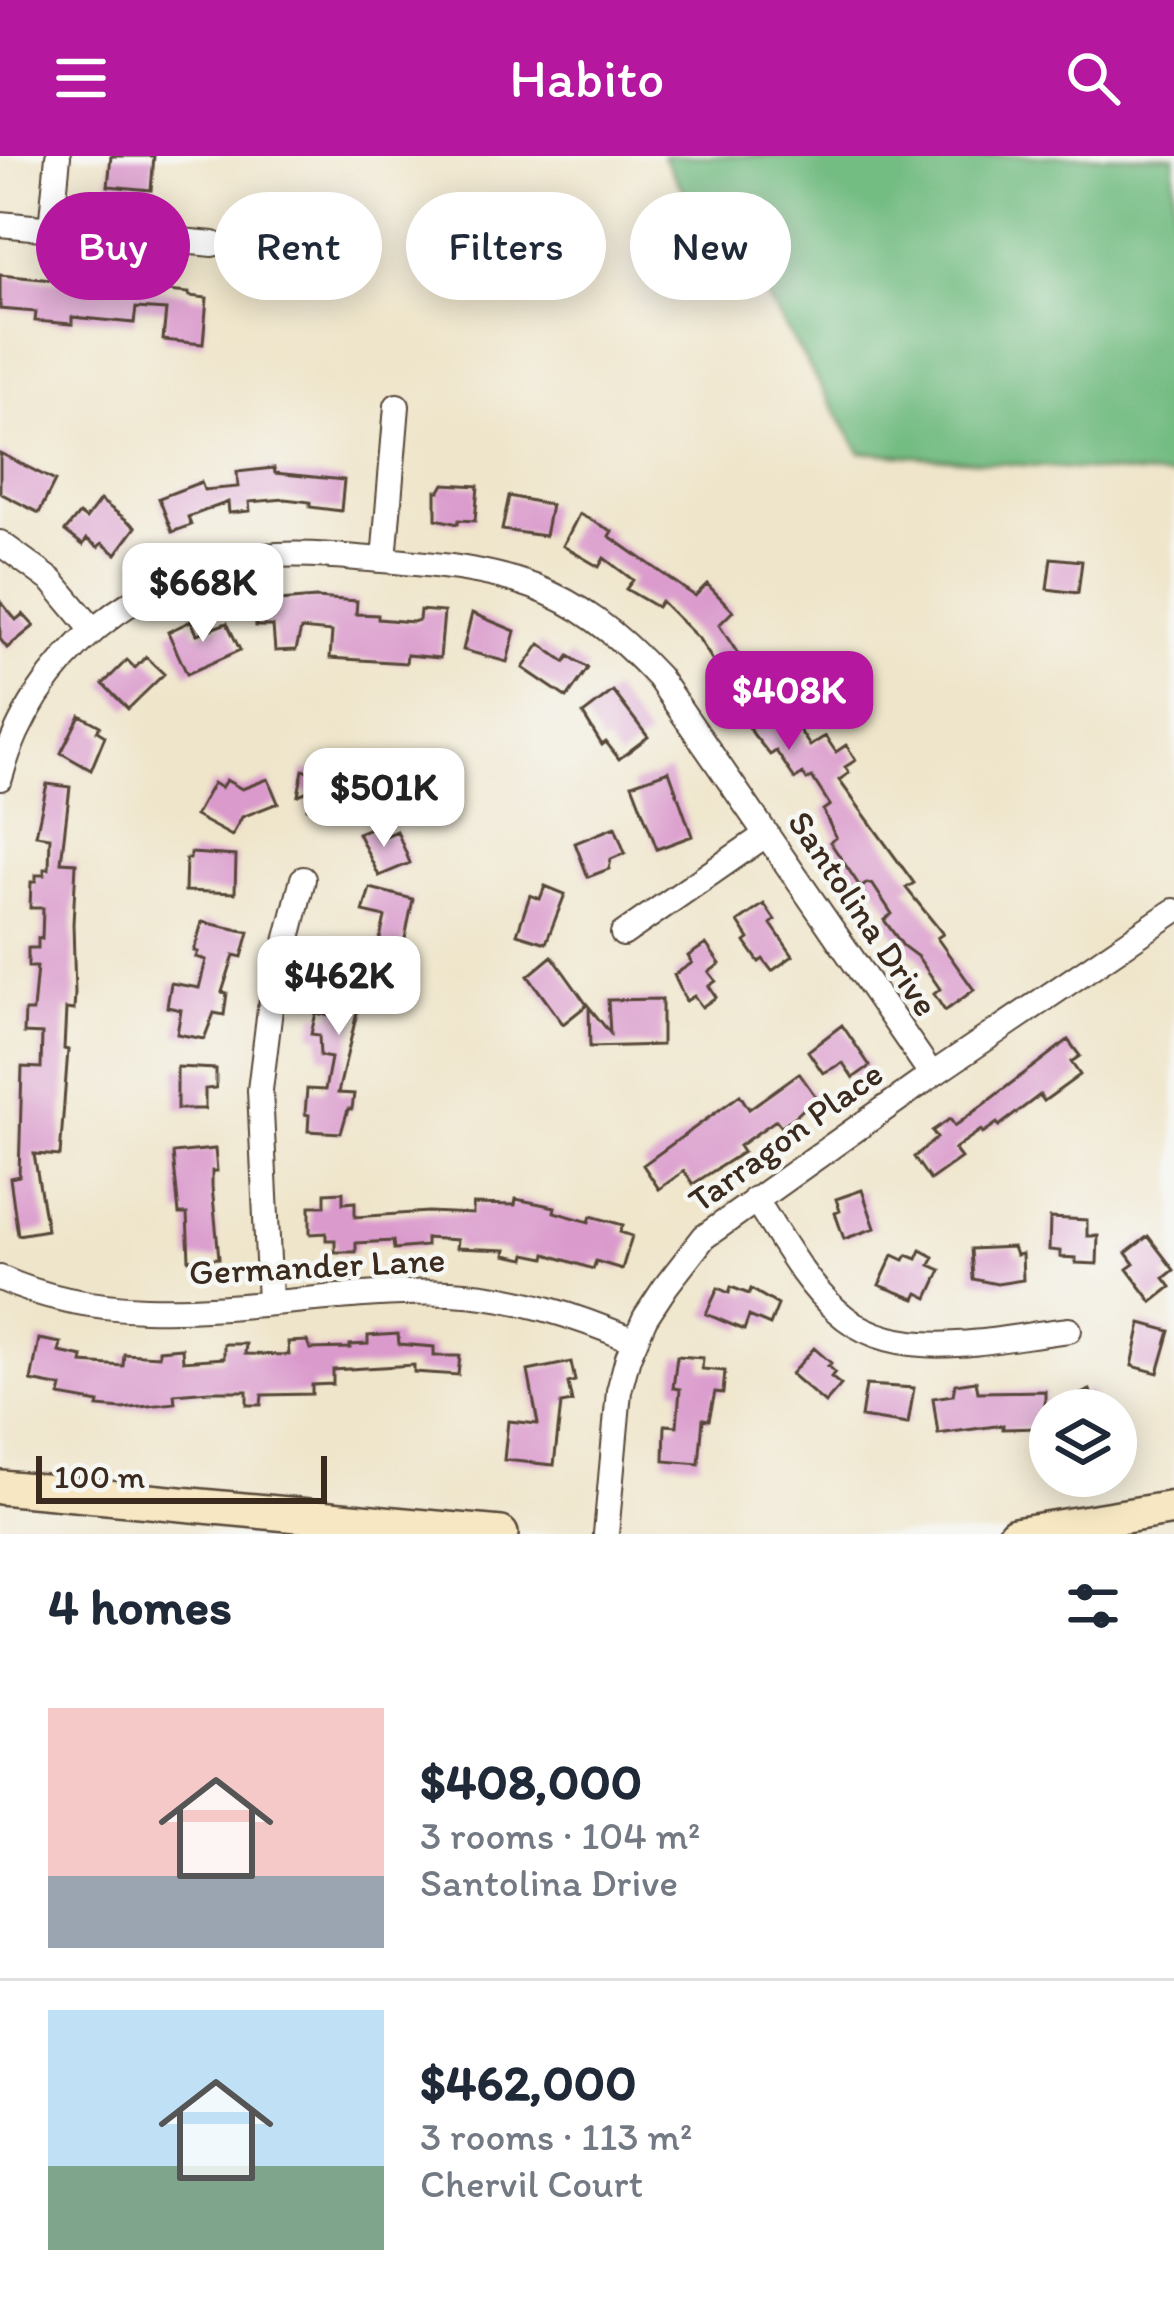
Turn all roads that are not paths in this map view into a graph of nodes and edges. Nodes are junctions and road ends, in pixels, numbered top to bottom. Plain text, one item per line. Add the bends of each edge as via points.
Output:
1 (58, 156) edge
2 (55, 192) edge
3 (0, 224) edge
4 (36, 228) edge
5 (190, 242) edge
6 (213, 244) dead end
7 (397, 406) dead end
8 (0, 543) edge
9 (385, 560) junction
10 (92, 630) junction
11 (0, 778) edge
12 (767, 835) junction
13 (303, 879) dead end
14 (1174, 911) edge
15 (623, 934) dead end
16 (932, 1075) junction
17 (754, 1199) junction
18 (0, 1278) edge
19 (270, 1302) junction
20 (1069, 1330) dead end
21 (635, 1341) junction
22 (0, 1487) edge
23 (52, 1493) junction
24 (0, 1503) edge
25 (1174, 1508) edge
26 (501, 1534) edge
27 (606, 1534) edge
28 (1016, 1534) edge

1 - 2 street
3 - 4 street
5 - 6 street
7 - 9 street
8 - 10 street via 46,575
9 - 10 street, Santolina Drive via 287,554 225,562 164,583
9 - 12 street, Santolina Drive via 502,574 599,621 658,677
10 - 11 street, Santolina Drive via 29,707
12 - 15 street
12 - 16 street, Santolina Drive
13 - 19 street via 270,1009 260,1090
14 - 16 street, Tarragon Place
16 - 17 street, Tarragon Place
17 - 20 street via 832,1307 877,1336 922,1344
17 - 21 street, Tarragon Place via 688,1255
18 - 19 street, Germander Lane via 59,1301 114,1310
19 - 21 street, Germander Lane via 466,1294 547,1308
21 - 27 street, Tarragon Place via 619,1391
22 - 23 street
23 - 24 street
23 - 26 street
25 - 28 street

